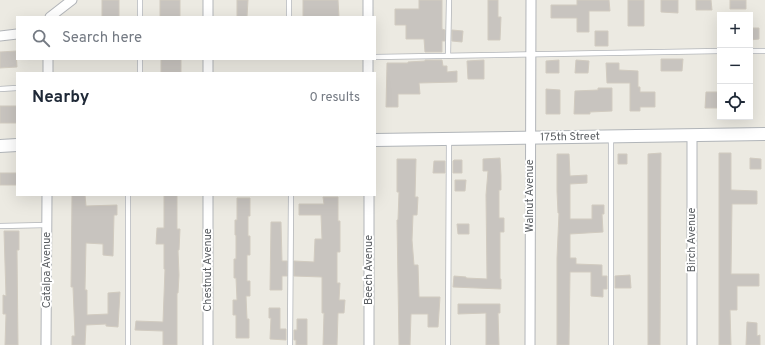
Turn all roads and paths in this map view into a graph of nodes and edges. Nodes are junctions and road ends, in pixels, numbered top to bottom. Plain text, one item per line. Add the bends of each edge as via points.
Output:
1 (140, 0) edge
2 (208, 0) edge
3 (289, 0) edge
4 (368, 0) edge
5 (448, 0) edge
6 (531, 0) edge
7 (70, 2) edge
8 (51, 16) edge
9 (140, 16) edge
10 (208, 16) edge
11 (289, 16) edge
12 (368, 16) edge
13 (16, 34) edge
14 (0, 36) edge
15 (717, 51) edge
16 (753, 51) edge
17 (765, 51) edge
18 (532, 54) junction
19 (448, 56) junction
20 (376, 57) edge
21 (48, 60) edge
22 (140, 60) edge
23 (208, 60) edge
24 (368, 60) edge
25 (48, 72) edge
26 (140, 72) edge
27 (208, 72) edge
28 (368, 72) edge
29 (0, 88) edge
30 (16, 88) edge
31 (765, 134) edge
32 (692, 135) junction
33 (611, 136) junction
34 (531, 138) junction
35 (449, 139) junction
36 (376, 140) edge
37 (16, 145) edge
38 (0, 146) edge
39 (47, 196) edge
40 (128, 196) edge
41 (208, 196) edge
42 (291, 196) edge
43 (368, 196) edge
44 (47, 225) junction
45 (0, 226) edge
46 (46, 345) edge
47 (128, 345) edge
48 (208, 345) edge
49 (290, 345) edge
50 (369, 345) edge
51 (448, 345) edge
52 (530, 345) edge
53 (611, 345) edge
54 (692, 345) edge

1 - 9 lane
2 - 10 street
3 - 11 lane
4 - 12 street
5 - 19 lane
6 - 18 street, Walnut Avenue
7 - 8 street
13 - 14 street
15 - 18 lane
16 - 17 lane
18 - 19 lane
18 - 34 street, Walnut Avenue
19 - 20 lane
21 - 25 street
22 - 26 lane
23 - 27 street
24 - 28 street
29 - 30 lane
31 - 32 street, 175th Street
32 - 33 street, 175th Street
32 - 54 street, Birch Avenue
33 - 34 street, 175th Street
33 - 53 lane
34 - 35 street, 175th Street
34 - 52 street, Walnut Avenue
35 - 36 street, 175th Street
35 - 51 lane
37 - 38 street
39 - 44 street, Catalpa Avenue
40 - 47 lane
41 - 48 street, Chestnut Avenue
42 - 49 lane
43 - 50 street, Beech Avenue
44 - 45 lane
44 - 46 street, Catalpa Avenue

